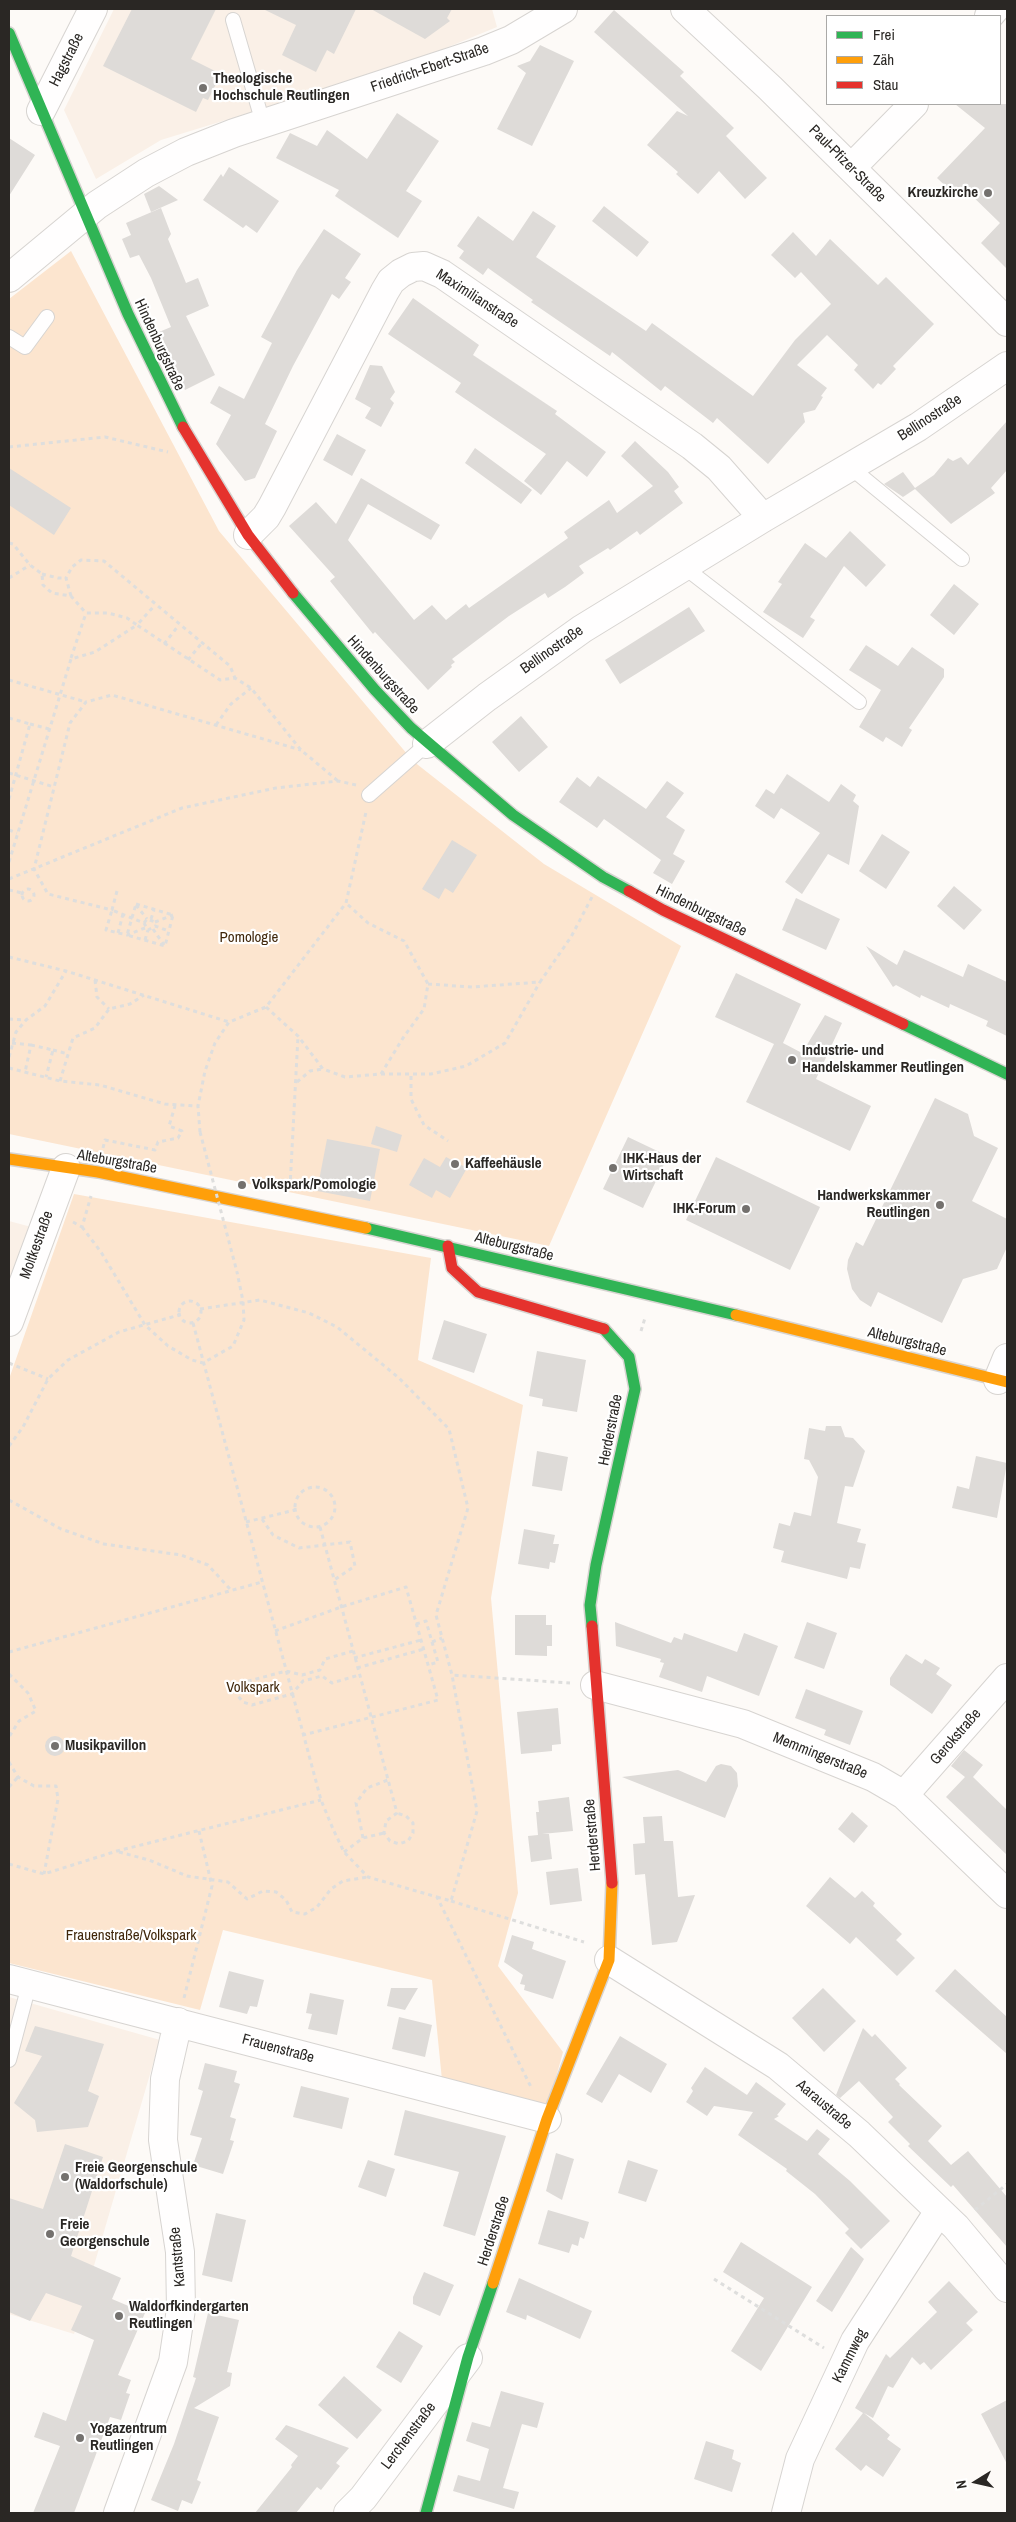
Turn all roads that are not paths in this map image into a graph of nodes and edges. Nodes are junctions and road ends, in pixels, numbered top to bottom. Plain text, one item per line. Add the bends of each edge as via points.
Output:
1 (93, 9) edge
2 (563, 9) edge
3 (685, 9) edge
4 (233, 20) dead end
5 (9, 33) edge
6 (913, 105) edge
7 (41, 111) junction
8 (262, 123) junction
9 (851, 168) junction
10 (84, 215) junction
11 (9, 278) edge
12 (47, 317) dead end
13 (1007, 322) edge
14 (9, 337) edge
15 (1007, 366) edge
16 (850, 466) junction
17 (763, 518) junction
18 (248, 535) junction
19 (962, 559) dead end
20 (684, 567) junction
21 (859, 702) dead end
22 (427, 744) junction
23 (369, 795) road end
24 (1007, 1074) edge
25 (9, 1159) edge
26 (66, 1168) junction
27 (448, 1246) junction
28 (9, 1322) edge
29 (1004, 1373) edge
30 (1007, 1678) edge
31 (595, 1685) junction
32 (904, 1795) junction
33 (1007, 1894) edge
34 (609, 1960) junction
35 (19, 1981) edge
36 (178, 2022) junction
37 (9, 2060) edge
38 (547, 2119) junction
39 (939, 2211) junction
40 (1007, 2288) edge
41 (468, 2357) junction
42 (118, 2513) edge
43 (348, 2513) edge
44 (426, 2513) edge
45 (786, 2513) edge

1 - 7 street, Hagstraße
2 - 8 street, Friedrich-Ebert-Straße via 511,40 484,51
3 - 9 street, Paul-Pfizer-Straße
4 - 8 lane
5 - 7 street, Hindenburgstraße
6 - 9 street
7 - 10 street, Hindenburgstraße
8 - 10 street, Friedrich-Ebert-Straße via 208,142 165,162
9 - 13 street, Paul-Pfizer-Straße
10 - 11 street, Friedrich-Ebert-Straße
10 - 18 street, Hindenburgstraße via 152,365 201,460
12 - 14 lane via 25,347
15 - 16 street, Bellinostraße via 918,427
16 - 17 street, Bellinostraße
16 - 19 lane
17 - 18 street, Maximilianstraße via 737,486 692,446 442,274 424,266 401,273 384,291 272,507
17 - 20 street, Bellinostraße
18 - 22 street, Hindenburgstraße via 330,639
20 - 21 lane
20 - 22 street, Bellinostraße via 550,651
22 - 23 lane
22 - 24 street, Hindenburgstraße via 513,814 602,877
25 - 26 street, Alteburgstraße
26 - 27 street, Alteburgstraße via 287,1210
26 - 28 street, Moltkestraße
27 - 29 street, Alteburgstraße
27 - 31 street, Herderstraße via 452,1268 478,1292 605,1329 629,1357 634,1389 590,1605
30 - 32 street, Gerokstraße
31 - 32 street, Memmingerstraße via 743,1724 873,1777
31 - 34 street, Herderstraße via 613,1891
32 - 33 street, Memmingerstraße
34 - 38 street, Herderstraße
34 - 39 street, Aaraustraße via 778,2066 859,2134
35 - 36 street, Frauenstraße
35 - 37 lane
36 - 38 street, Frauenstraße
36 - 42 street, Kantstraße via 165,2079 163,2140 180,2252 181,2309 173,2362
38 - 41 street, Herderstraße
39 - 40 street, Aaraustraße
39 - 45 street, Kammweg via 855,2341 800,2459
41 - 43 street, Lerchenstraße via 363,2498
41 - 44 street, Herderstraße

